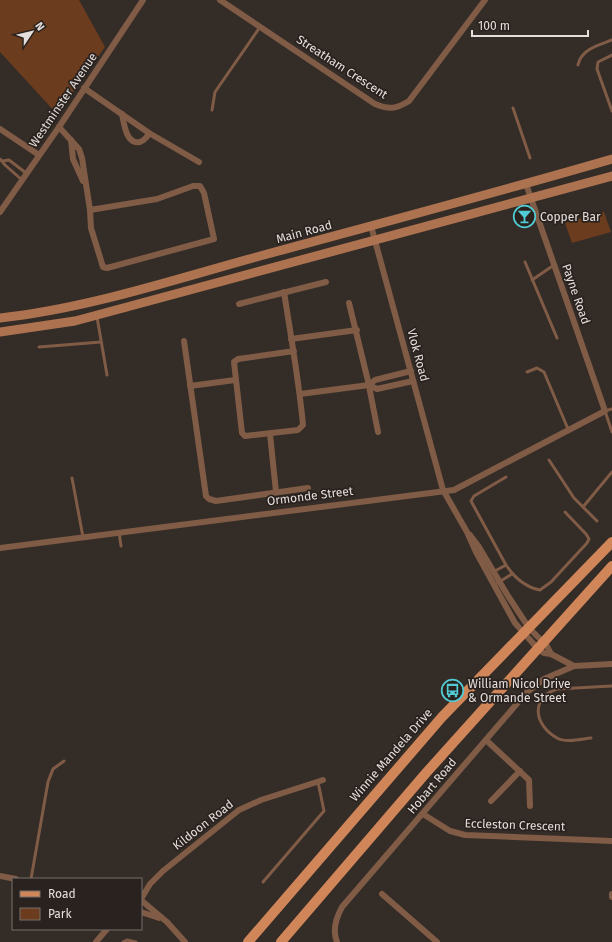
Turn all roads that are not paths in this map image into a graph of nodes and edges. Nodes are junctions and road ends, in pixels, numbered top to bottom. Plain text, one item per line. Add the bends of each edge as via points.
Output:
1 (143, 0) edge
2 (220, 0) edge
3 (485, 0) edge
4 (260, 27) junction
5 (612, 40) edge
6 (612, 55) edge
7 (578, 66) dead end
8 (84, 88) junction
9 (513, 108) dead end
10 (212, 110) dead end
11 (612, 111) edge
12 (122, 114) junction
13 (59, 127) junction
14 (0, 129) edge
15 (149, 133) junction
16 (39, 155) junction
17 (530, 158) dead end
18 (612, 159) edge
19 (1, 160) edge
20 (199, 162) dead end
21 (26, 173) junction
22 (612, 176) edge
23 (22, 180) junction
24 (526, 184) junction
25 (531, 199) junction
26 (90, 210) junction
27 (0, 212) edge
28 (371, 226) junction
29 (375, 241) junction
30 (525, 262) dead end
31 (554, 266) junction
32 (532, 280) junction
33 (326, 282) dead end
34 (284, 292) junction
35 (349, 303) dead end
36 (239, 304) dead end
37 (96, 315) junction
38 (0, 318) edge
39 (357, 330) junction
40 (0, 332) edge
41 (557, 338) dead end
42 (292, 339) junction
43 (184, 341) dead end
44 (101, 342) junction
45 (39, 347) dead end
46 (294, 352) junction
47 (411, 371) junction
48 (527, 372) dead end
49 (107, 375) dead end
50 (235, 380) junction
51 (413, 381) junction
52 (369, 385) junction
53 (190, 386) junction
54 (300, 394) junction
55 (612, 409) edge
56 (605, 411) junction
57 (568, 429) junction
58 (378, 432) dead end
59 (612, 432) edge
60 (270, 434) junction
61 (549, 460) dead end
62 (612, 472) edge
63 (506, 477) dead end
64 (72, 478) dead end
65 (308, 488) dead end
66 (443, 490) junction
67 (276, 492) junction
68 (583, 507) junction
69 (565, 512) dead end
70 (597, 520) dead end
71 (119, 532) junction
72 (468, 532) junction
73 (83, 537) junction
74 (612, 542) edge
75 (121, 546) dead end
76 (0, 548) edge
77 (506, 565) junction
78 (612, 566) edge
79 (494, 572) junction
80 (512, 574) junction
81 (488, 575) junction
82 (500, 582) junction
83 (494, 585) junction
84 (526, 631) junction
85 (541, 646) junction
86 (612, 664) edge
87 (574, 666) junction
88 (612, 686) edge
89 (591, 738) dead end
90 (486, 740) junction
91 (64, 761) dead end
92 (520, 771) junction
93 (320, 781) joint
94 (491, 801) dead end
95 (530, 806) dead end
96 (423, 814) junction
97 (612, 840) edge
98 (0, 876) edge
99 (12, 878) edge
100 (31, 878) edge
101 (263, 882) dead end
102 (150, 884) junction
103 (142, 888) edge
104 (382, 894) dead end
105 (142, 899) edge
106 (142, 902) edge
107 (142, 912) edge
108 (167, 922) junction
109 (106, 930) edge
110 (96, 942) edge
111 (122, 942) edge
112 (136, 942) edge
113 (185, 942) edge
114 (248, 942) edge
115 (281, 942) edge
116 (337, 942) edge
117 (437, 942) edge

1 - 8 street, Westminster Avenue
2 - 4 street, Streatham Crescent
3 - 4 street, Streatham Crescent via 409,101 394,109 375,104
4 - 10 lane via 215,92
5 - 7 lane via 586,52
6 - 11 lane via 598,62 597,69
8 - 12 street
8 - 13 street, Westminster Avenue
9 - 17 lane
12 - 15 street
12 - 15 street via 127,135 131,139 136,142 142,141
13 - 16 street, Westminster Avenue
13 - 26 street via 71,140 73,159 85,185
14 - 16 street
15 - 20 street
16 - 21 street, Westminster Avenue
18 - 24 main road, Main Road
19 - 21 lane via 9,160
19 - 23 lane
21 - 23 street, Westminster Avenue
22 - 25 main road
23 - 27 street, Westminster Avenue
24 - 25 street, Payne Road
24 - 28 main road, Main Road
25 - 29 main road
25 - 31 street, Payne Road
26 - 26 street via 157,200 193,186 200,186 204,193 214,239 105,268 101,264 94,240
28 - 29 street, Vlok Road
28 - 38 main road, Main Road via 86,302 38,313
29 - 37 main road
29 - 47 street, Vlok Road
30 - 32 lane
31 - 32 lane
31 - 56 street, Payne Road
32 - 41 lane
33 - 34 street
34 - 36 street
34 - 42 street
35 - 39 street
37 - 40 main road via 75,321
37 - 44 lane
39 - 42 street
39 - 52 street
42 - 46 street
43 - 53 street
44 - 45 lane
44 - 49 lane
46 - 50 street via 238,359 234,363
46 - 54 street
47 - 51 street, Vlok Road
47 - 52 street via 374,380
48 - 57 lane via 537,368 544,372
50 - 53 street
50 - 60 street via 243,434 249,437
51 - 52 street via 377,389
51 - 66 street, Vlok Road
52 - 54 street
52 - 58 street
53 - 67 street via 206,496 216,500
54 - 60 street via 302,427 298,430
55 - 56 lane
56 - 57 street, Ormonde Street
56 - 59 lane
57 - 66 street, Ormonde Street via 457,489
60 - 67 street
61 - 68 lane via 574,498
62 - 68 lane
63 - 77 lane via 474,496 471,501
64 - 73 lane
65 - 67 street
66 - 71 street, Ormonde Street
66 - 72 street, Vlok Road
68 - 70 lane
69 - 80 lane via 586,534 589,539 587,543 551,582 540,590 530,588
71 - 73 street, Ormonde Street
71 - 75 lane
72 - 79 street
72 - 81 street
73 - 76 street, Ormonde Street
74 - 84 main road, Winnie Mandela Drive
77 - 79 lane
77 - 80 lane
78 - 85 main road
79 - 81 lane
79 - 82 street
80 - 82 lane
81 - 83 street
82 - 83 lane
82 - 84 street
83 - 84 street
84 - 85 street
84 - 114 main road, Winnie Mandela Drive via 442,716
85 - 87 street via 544,653
85 - 115 main road via 426,773
86 - 87 street, Hobart Road
87 - 90 street, Hobart Road via 534,686
88 - 89 lane via 557,689 547,694 540,702 539,718 557,738
90 - 92 street
90 - 96 street, Hobart Road
91 - 100 lane via 53,769 48,782
92 - 94 street
92 - 95 street via 530,782
93 - 101 lane via 324,811
93 - 102 street, Kildoon Road via 239,810
96 - 97 street, Eccleston Crescent via 450,831 465,835
96 - 116 street, Hobart Road via 342,907 335,926
98 - 99 street
102 - 103 street, Kildoon Road
102 - 105 street, Kildoon Road
104 - 117 street
106 - 108 street
107 - 108 street
108 - 113 street
109 - 110 street
111 - 112 lane

